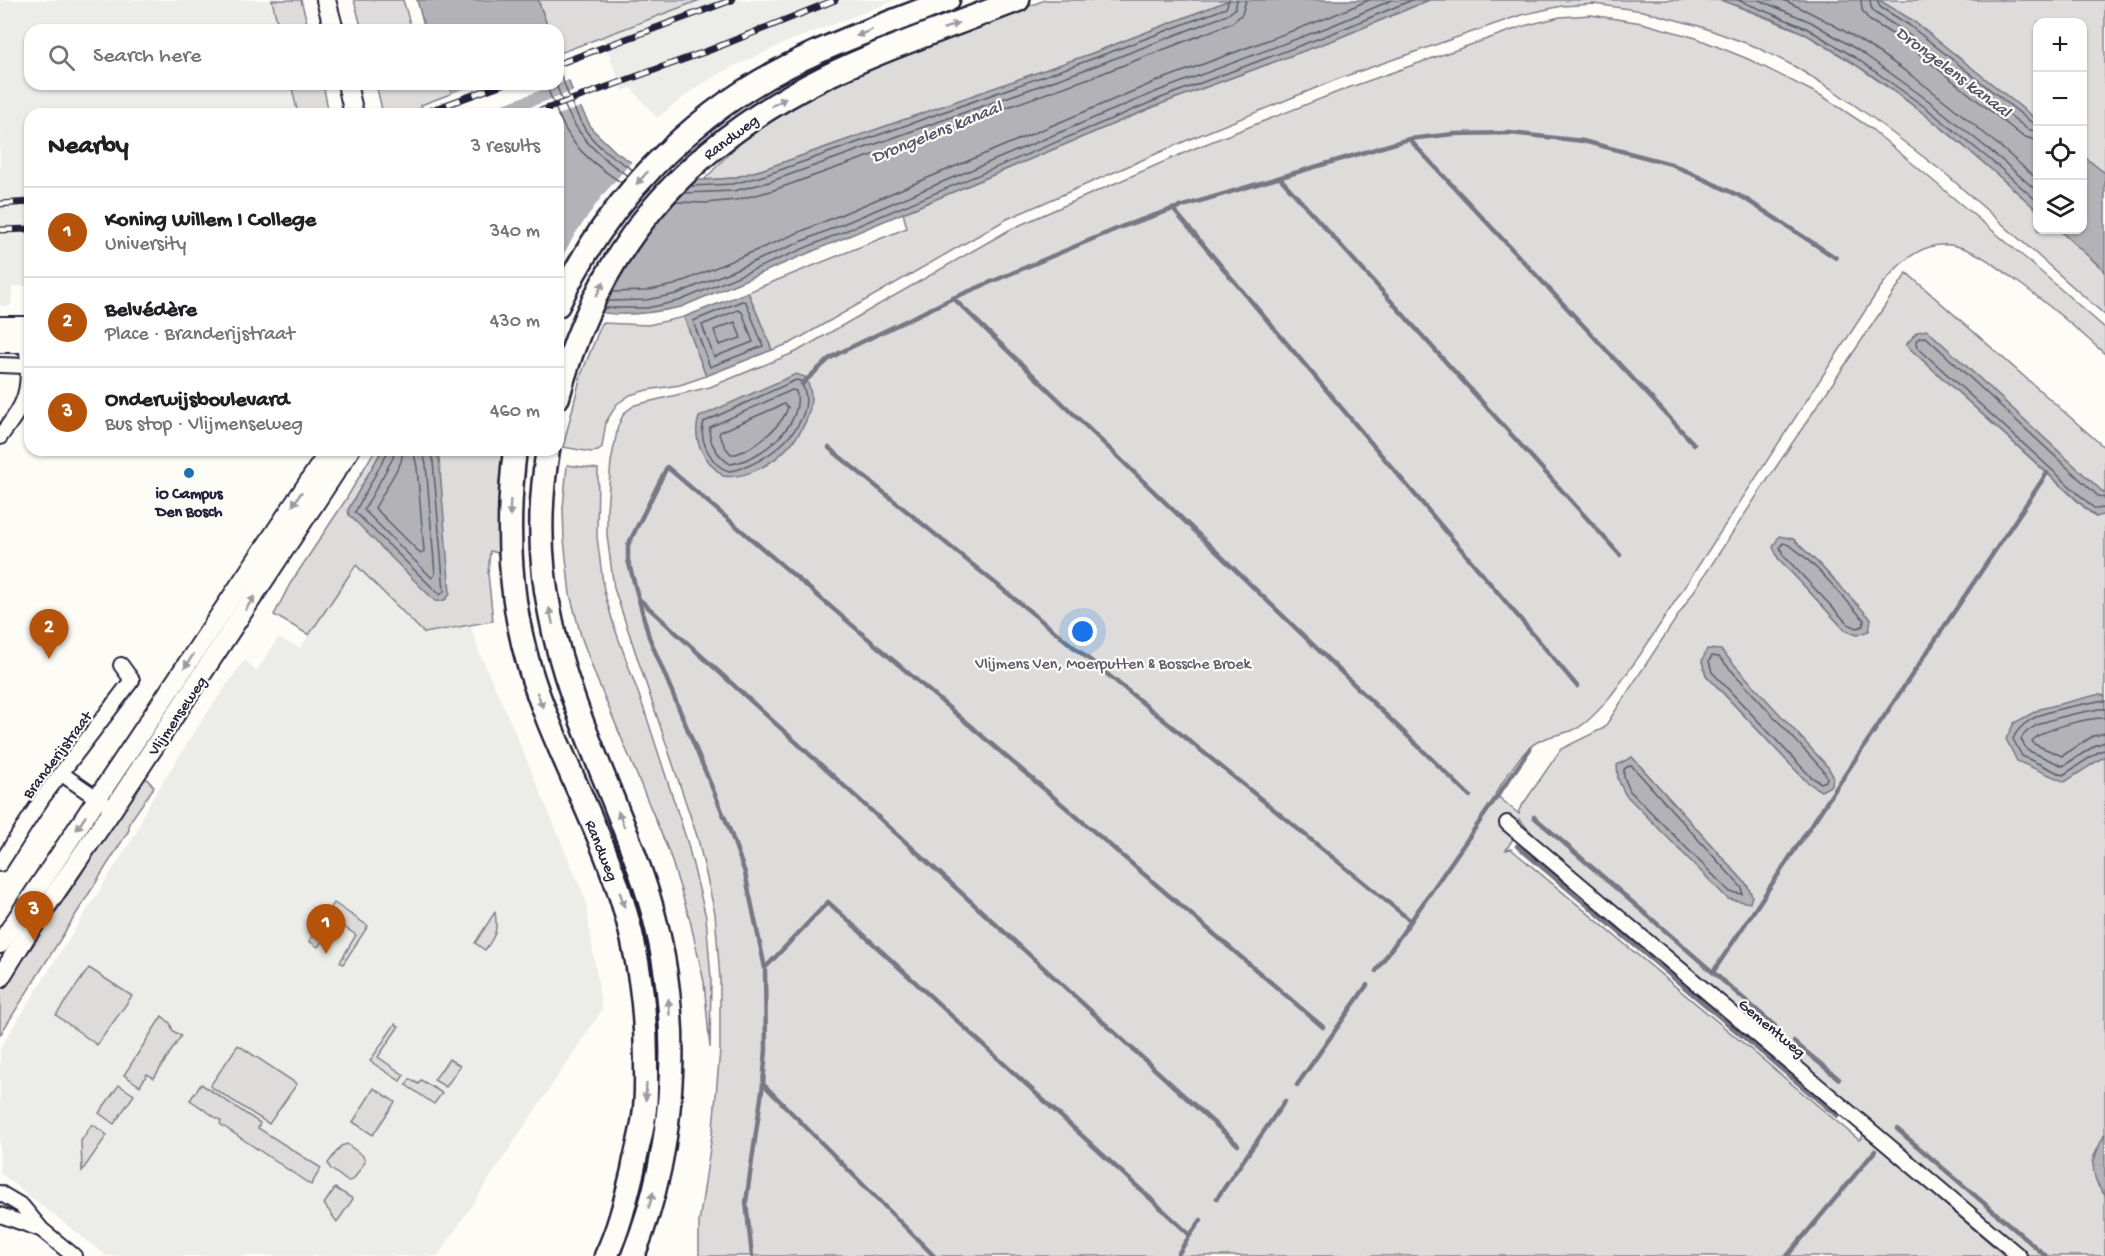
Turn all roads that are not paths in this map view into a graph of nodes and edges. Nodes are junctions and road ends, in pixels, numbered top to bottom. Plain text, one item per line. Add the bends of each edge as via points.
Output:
1 (326, 0) edge
2 (948, 0) edge
3 (1018, 0) edge
4 (332, 24) edge
5 (348, 90) edge
6 (353, 108) edge
7 (564, 294) edge
8 (0, 327) edge
9 (24, 333) edge
10 (24, 335) edge
11 (0, 342) edge
12 (0, 365) edge
13 (24, 366) edge
14 (564, 374) edge
15 (24, 397) edge
16 (0, 437) edge
17 (326, 456) edge
18 (346, 456) edge
19 (514, 456) edge
20 (547, 456) edge
21 (121, 665) dead end
22 (62, 774) junction
23 (98, 798) junction
24 (113, 809) junction
25 (1507, 823) dead end
26 (0, 864) edge
27 (0, 944) edge
28 (0, 978) edge
29 (0, 1193) edge
30 (0, 1215) edge
31 (42, 1230) junction
32 (74, 1256) edge
33 (606, 1256) edge
34 (633, 1256) edge
35 (2019, 1256) edge

1 - 4 street
2 -> 7 main road, Randweg via 789,66 719,108 648,171 619,205 590,246
14 -> 3 main road, Randweg via 603,282 639,224 682,175 730,134 825,77
5 - 6 street
8 - 9 main road
10 - 11 main road
12 - 13 street
15 - 16 street
17 -> 23 street, Vlijmenseweg
24 -> 18 street, Vlijmenseweg
19 -> 33 main road, Randweg via 509,539 513,592 523,644 546,715 624,904 645,1011 644,1116 626,1198
34 -> 20 main road, Randweg via 663,1154 671,1066 669,998 648,896 579,712 550,614 542,538
21 - 22 street, Branderijstraat via 132,680
22 - 23 street
22 - 26 street, Branderijstraat
23 - 24 street
23 -> 27 street, Vlijmenseweg
24 - 28 street, Vlijmenseweg
25 - 35 street, Gementweg
29 - 31 street via 22,1206
30 - 31 street
31 - 32 street

